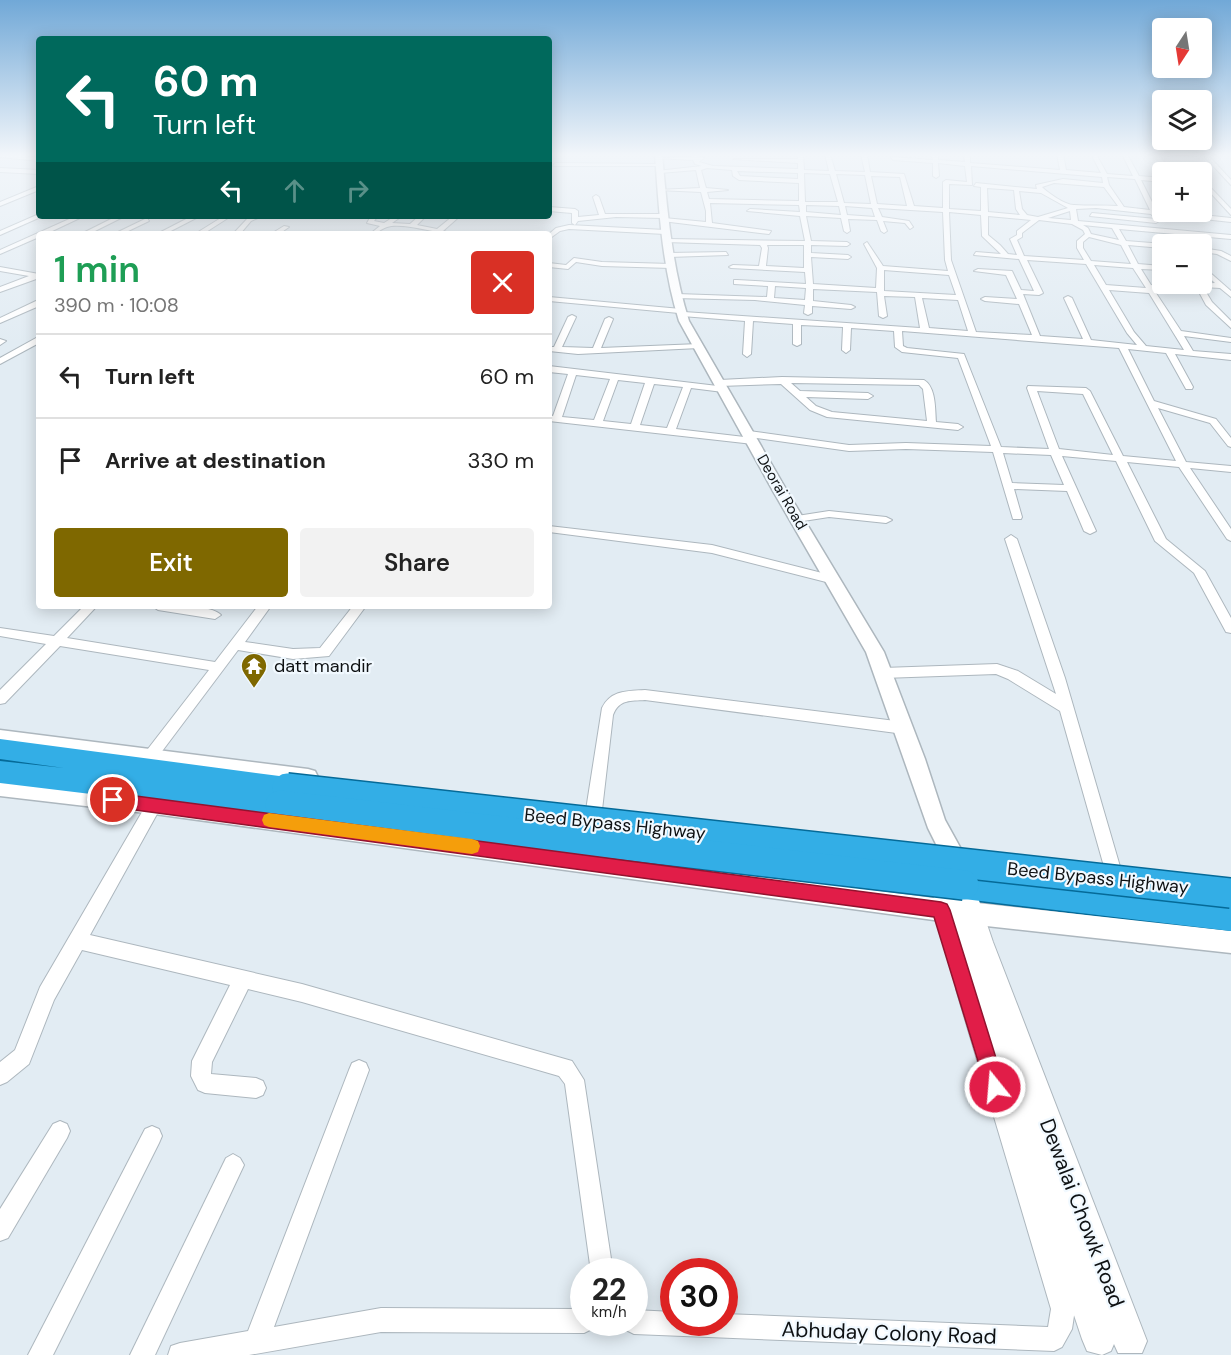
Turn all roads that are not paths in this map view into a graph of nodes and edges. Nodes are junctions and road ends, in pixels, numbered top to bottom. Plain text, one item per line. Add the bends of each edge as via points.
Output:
1 (591, 217) edge
2 (606, 217) edge
3 (664, 217) edge
4 (709, 217) edge
5 (802, 217) edge
6 (834, 217) edge
7 (879, 217) edge
8 (946, 217) edge
9 (984, 217) edge
10 (1036, 217) edge
11 (1074, 217) edge
12 (1116, 217) edge
13 (36, 218) edge
14 (845, 218) junction
15 (1044, 218) junction
16 (1212, 218) edge
17 (74, 219) edge
18 (116, 219) edge
19 (191, 219) edge
20 (223, 219) edge
21 (252, 219) edge
22 (372, 219) edge
23 (394, 219) edge
24 (420, 219) edge
25 (453, 219) edge
26 (575, 219) joint
27 (147, 220) dead end
28 (880, 220) junction
29 (1231, 220) edge
30 (1152, 221) edge
31 (185, 222) junction
32 (1156, 222) edge
33 (1075, 223) junction
34 (709, 224) junction
35 (385, 225) junction
36 (211, 227) junction
37 (286, 227) dead end
38 (412, 227) junction
39 (909, 227) dead end
40 (1115, 227) junction
41 (576, 228) junction
42 (48, 231) edge
43 (90, 231) edge
44 (123, 231) edge
45 (166, 231) edge
46 (204, 231) edge
47 (239, 231) edge
48 (279, 231) edge
49 (377, 231) edge
50 (408, 231) edge
51 (439, 231) joint
52 (847, 231) dead end
53 (884, 231) dead end
54 (1161, 231) junction
55 (769, 232) dead end
56 (0, 233) edge
57 (552, 234) edge
58 (1088, 235) junction
59 (36, 236) edge
60 (1231, 237) edge
61 (667, 238) junction
62 (762, 242) junction
63 (808, 242) junction
64 (1123, 243) junction
65 (847, 244) dead end
66 (867, 244) dead end
67 (1152, 245) edge
68 (1212, 251) edge
69 (0, 252) edge
70 (726, 254) dead end
71 (976, 254) dead end
72 (807, 255) junction
73 (1005, 255) junction
74 (1022, 256) junction
75 (848, 257) dead end
76 (1231, 259) edge
77 (1090, 262) junction
78 (552, 265) edge
79 (1135, 266) junction
80 (733, 267) dead end
81 (1152, 267) edge
82 (762, 268) junction
83 (881, 268) junction
84 (0, 269) edge
85 (807, 270) junction
86 (978, 271) dead end
87 (952, 273) junction
88 (36, 276) edge
89 (36, 277) edge
90 (1212, 277) edge
91 (737, 282) dead end
92 (772, 284) junction
93 (810, 286) junction
94 (1104, 287) junction
95 (1150, 289) junction
96 (1212, 289) edge
97 (0, 290) edge
98 (880, 292) junction
99 (1018, 292) junction
100 (1229, 292) edge
101 (1203, 294) edge
102 (677, 296) junction
103 (918, 296) junction
104 (961, 298) junction
105 (1068, 298) dead end
106 (552, 299) edge
107 (770, 300) junction
108 (985, 300) dead end
109 (1022, 302) junction
110 (36, 304) edge
111 (808, 304) junction
112 (851, 307) dead end
113 (681, 312) junction
114 (883, 316) dead end
115 (572, 317) dead end
116 (609, 319) dead end
117 (749, 319) junction
118 (0, 321) edge
119 (797, 322) junction
120 (808, 323) junction
121 (847, 326) junction
122 (1231, 326) edge
123 (898, 329) junction
124 (925, 331) junction
125 (953, 333) junction
126 (1177, 333) junction
127 (973, 334) junction
128 (1037, 338) junction
129 (1231, 340) edge
130 (36, 341) edge
131 (1088, 342) junction
132 (797, 344) dead end
133 (1122, 345) junction
134 (699, 346) junction
135 (1143, 347) junction
136 (552, 350) edge
137 (596, 350) junction
138 (846, 350) dead end
139 (1169, 350) junction
140 (1190, 352) junction
141 (747, 354) dead end
142 (961, 356) junction
143 (3, 357) edge
144 (1230, 357) edge
145 (552, 369) edge
146 (573, 372) junction
147 (615, 376) junction
148 (782, 380) junction
149 (863, 380) junction
150 (650, 381) junction
151 (688, 385) junction
152 (722, 386) junction
153 (1189, 387) dead end
154 (798, 394) junction
155 (868, 396) junction
156 (1151, 403) junction
157 (553, 418) edge
158 (874, 418) junction
159 (598, 423) junction
160 (932, 424) junction
161 (635, 427) junction
162 (958, 427) dead end
163 (671, 431) junction
164 (751, 437) junction
165 (1231, 444) edge
166 (997, 450) junction
167 (1056, 452) junction
168 (1120, 457) junction
169 (1185, 465) junction
170 (1231, 470) edge
171 (1008, 486) junction
172 (1071, 488) junction
173 (1017, 517) dead end
174 (796, 519) junction
175 (886, 520) dead end
176 (552, 528) edge
177 (1090, 531) dead end
178 (1231, 537) edge
179 (1011, 539) dead end
180 (834, 580) junction
181 (88, 609) edge
182 (177, 609) edge
183 (263, 609) edge
184 (358, 609) edge
185 (215, 615) dead end
186 (1231, 629) edge
187 (0, 632) edge
188 (57, 641) junction
189 (235, 645) junction
190 (219, 667) junction
191 (883, 673) junction
192 (0, 699) edge
193 (1066, 703) junction
194 (904, 729) junction
195 (0, 738) edge
196 (0, 749) edge
197 (149, 758) junction
198 (0, 772) edge
199 (0, 787) edge
200 (284, 797) junction
201 (154, 805) junction
202 (594, 810) junction
203 (938, 839) junction
204 (1113, 870) junction
205 (1231, 883) edge
206 (1231, 893) edge
207 (954, 911) junction
208 (1231, 916) edge
209 (78, 940) junction
210 (1231, 942) edge
211 (243, 980) junction
212 (359, 1070) dead end
213 (0, 1075) edge
214 (256, 1088) dead end
215 (60, 1131) dead end
216 (152, 1136) dead end
217 (233, 1164) dead end
218 (0, 1230) edge
219 (600, 1258) edge
220 (570, 1321) edge
221 (648, 1323) edge
222 (1099, 1339) dead end
223 (1130, 1341) dead end
224 (255, 1342) junction
225 (40, 1355) edge
226 (142, 1355) edge
227 (180, 1355) edge

1 - 26 street
2 - 61 street
3 - 61 street, Deorai Road
4 - 34 street
5 - 63 street
6 - 14 street
7 - 28 street
8 - 87 street
9 - 73 street via 985,236
10 - 15 street
11 - 33 street
12 - 30 street
13 - 56 street
14 - 28 street
14 - 52 street
15 - 33 street
15 - 74 street via 1034,220 1013,239
16 - 29 street
17 - 42 street
18 - 43 street
19 - 31 street
20 - 36 street
21 - 47 street
22 - 35 street via 369,222
23 - 35 street
24 - 38 street
25 - 51 street
26 - 41 street
27 - 44 street
28 - 39 street via 904,221
28 - 53 street
31 - 36 street
31 - 45 street
32 - 54 street
33 - 40 street
33 - 58 street via 1086,229
34 - 55 street
34 - 61 street
35 - 38 street
35 - 49 street
36 - 46 street
37 - 48 street
38 - 50 street
38 - 51 street
40 - 54 street
40 - 64 street
41 - 57 street via 558,229
41 - 61 street
54 - 60 street
58 - 64 street
58 - 77 street via 1080,241 1080,248
59 - 69 street
61 - 62 street
61 - 70 street
61 - 78 street via 602,264 574,260 568,267
61 - 102 street, Deorai Road
62 - 63 street
62 - 82 street
63 - 65 street
63 - 72 street
64 - 67 street
64 - 79 street
66 - 83 street
68 - 76 street
71 - 73 street
72 - 75 street
72 - 85 street
73 - 74 street
74 - 77 street
74 - 99 street via 1039,293
77 - 79 street
77 - 94 street
79 - 81 street
79 - 95 street
80 - 82 street
82 - 85 street
83 - 87 street
83 - 98 street
84 - 88 street
85 - 93 street
86 - 99 street via 1009,273
87 - 104 street
89 - 97 street
90 - 100 street
91 - 92 street
92 - 93 street
92 - 107 street
93 - 98 street
93 - 111 street
94 - 95 street
94 - 135 street
95 - 126 street
96 - 100 street
98 - 103 street
98 - 114 street
99 - 109 street
101 - 122 street
102 - 107 street
102 - 113 street, Deorai Road
103 - 104 street
103 - 124 street
104 - 127 street
105 - 131 street
106 - 113 street
107 - 111 street
108 - 109 street
109 - 128 street
110 - 118 street
111 - 112 street
111 - 120 street
113 - 117 street
113 - 134 street, Deorai Road
115 - 136 street
116 - 137 street
117 - 119 street
117 - 141 street
119 - 120 street
119 - 132 street
120 - 121 street
121 - 123 street
121 - 138 street
123 - 124 street
123 - 142 street via 899,346 905,350
124 - 125 street
125 - 127 street
125 - 142 street
126 - 129 street
126 - 140 street
127 - 128 street
128 - 131 street
130 - 143 street
131 - 133 street
133 - 135 street
133 - 156 street
134 - 137 street
134 - 152 street, Deorai Road
135 - 139 street
136 - 137 street
139 - 140 street
139 - 153 street
140 - 144 street
142 - 166 street
145 - 146 street
146 - 147 street
146 - 157 street
147 - 150 street
147 - 159 street
148 - 149 street
148 - 152 street
148 - 154 street
149 - 155 street
149 - 160 street via 926,384
150 - 151 street
150 - 161 street
151 - 152 street
151 - 163 street
152 - 164 street, Deorai Road
154 - 155 street
154 - 158 street via 813,408 830,415
155 - 158 street
156 - 165 street via 1213,421
156 - 169 street
157 - 159 street
158 - 160 street
159 - 161 street
160 - 162 street
161 - 163 street
163 - 164 street
164 - 166 street via 849,448
164 - 174 street, Deorai Road
166 - 167 street
166 - 171 street
167 - 168 street
167 - 168 street via 1031,388 1086,391
167 - 172 street
168 - 169 street
168 - 186 street via 1161,541 1198,571
169 - 170 street
169 - 178 street via 1214,516
171 - 172 street
171 - 173 street
172 - 177 street
174 - 175 street via 829,514
174 - 180 street, Deorai Road
176 - 180 street via 712,549
179 - 193 street
180 - 191 street, Deorai Road
181 - 188 street
182 - 185 street
183 - 189 street
184 - 189 street via 324,653 293,654
187 - 188 street
188 - 190 street
188 - 192 street
189 - 190 street
190 - 197 street
191 - 193 street via 996,669
191 - 194 street, Deorai Road
193 - 204 street
194 - 202 street via 645,695 615,698 606,715
194 - 203 street, Deorai Road
195 - 197 street
196 - 200 highway, Beed Bypass Highway
197 - 202 street
198 - 200 highway, Beed Bypass Highway
199 - 201 street
200 - 206 highway, Beed Bypass Highway, bridge
200 - 208 highway, Beed Bypass Highway, bridge
201 - 207 street
201 - 209 street
202 - 203 street
203 - 204 street
203 - 207 main road, Dewalai Chowk Road
204 - 205 street
207 - 210 street
207 - 221 street, Abhuday Colony Road via 1063,1309 1054,1339
207 - 222 main road, Dewalai Chowk Road
207 - 223 main road, Dewalai Chowk Road
209 - 211 street
209 - 213 street via 47,994 22,1058
211 - 214 street via 202,1061 201,1076 205,1083
211 - 219 street via 302,993 565,1068 574,1080
212 - 224 street
215 - 218 street
216 - 225 street
217 - 226 street
220 - 224 street via 381,1320
224 - 227 street

